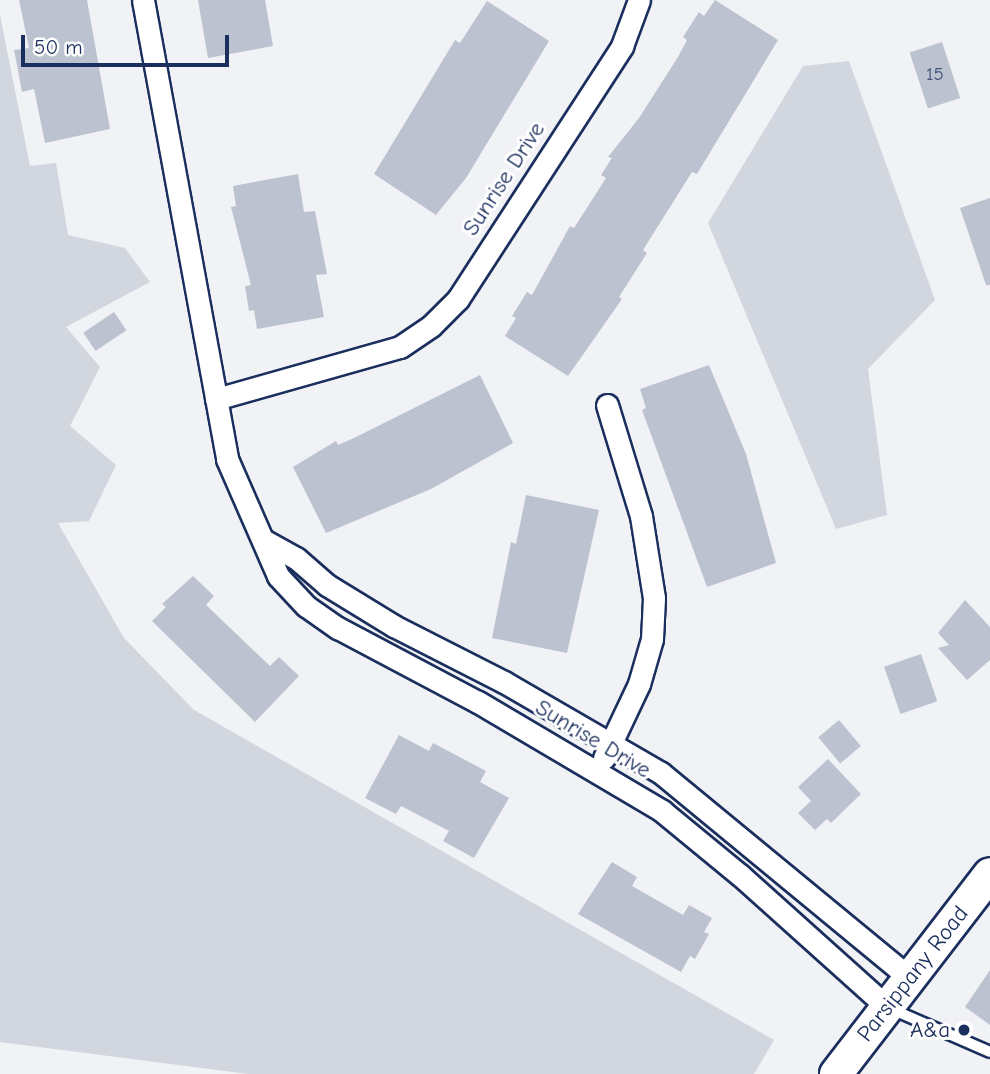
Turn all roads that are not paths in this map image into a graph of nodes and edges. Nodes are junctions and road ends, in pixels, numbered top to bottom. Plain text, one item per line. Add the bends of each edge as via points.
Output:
1 (143, 0) edge
2 (639, 0) edge
3 (216, 399) junction
4 (607, 405) dead end
5 (265, 541) junction
6 (394, 626) junction
7 (379, 651) junction
8 (611, 746) junction
9 (597, 771) junction
10 (990, 874) edge
11 (909, 978) junction
12 (887, 1007) junction
13 (990, 1052) edge
14 (836, 1074) edge

1 - 3 street, Sunrise Drive
2 - 3 street, Sunrise Drive via 615,58 458,299 431,326 400,347
3 - 5 street, Sunrise Drive via 227,459 240,497
4 - 8 street via 641,516 654,598 652,639 625,720
5 - 6 street, Sunrise Drive
5 - 7 street, Sunrise Drive via 278,576 306,606
6 - 7 street
6 - 8 street, Sunrise Drive via 504,682
7 - 9 street, Sunrise Drive
8 - 9 street
8 - 11 street, Sunrise Drive via 702,803
9 - 12 street, Sunrise Drive via 694,835
10 - 11 main road, Parsippany Road
11 - 12 main road, Parsippany Road
12 - 13 lane
12 - 14 main road, Parsippany Road

